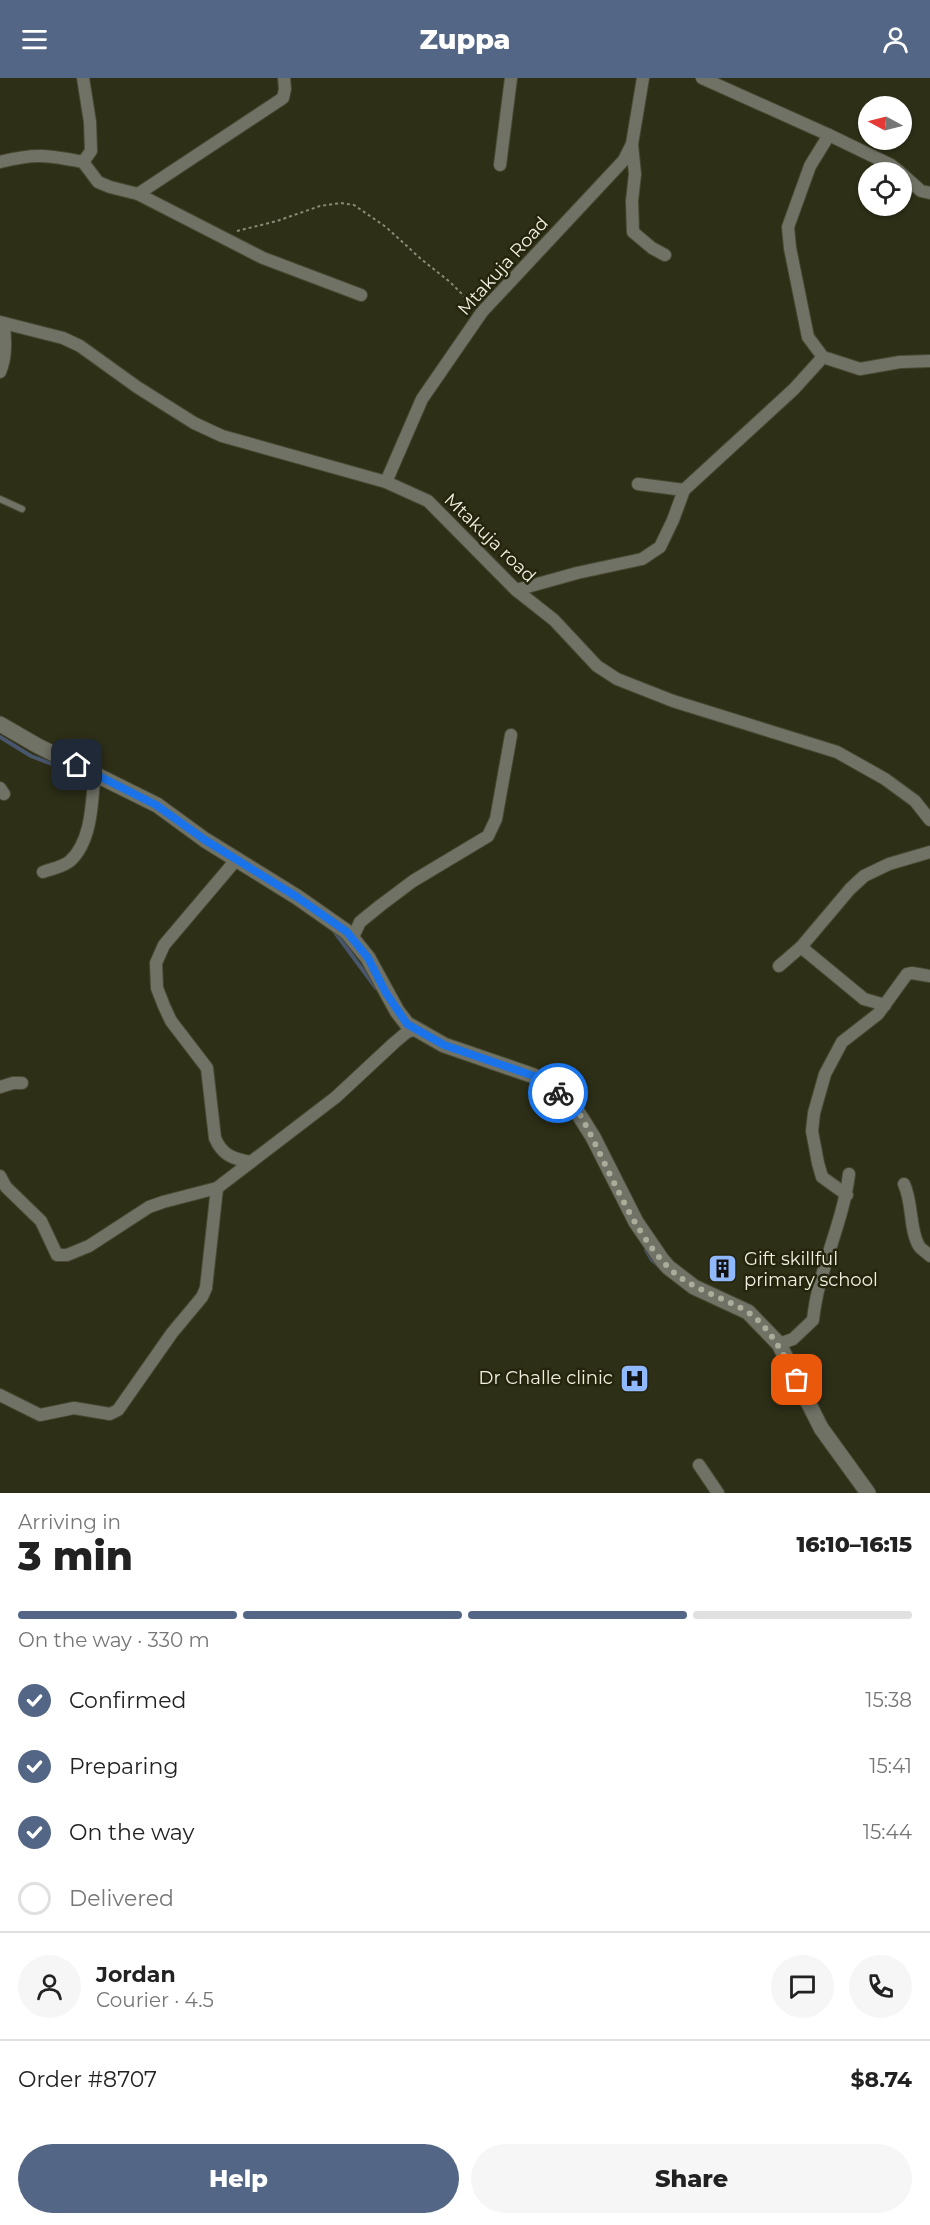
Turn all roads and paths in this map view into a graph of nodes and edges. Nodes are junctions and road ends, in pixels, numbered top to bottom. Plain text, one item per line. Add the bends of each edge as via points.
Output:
1 (83, 78) edge
2 (284, 78) edge
3 (512, 78) edge
4 (643, 78) edge
5 (702, 78) edge
6 (829, 135) junction
7 (632, 144) junction
8 (0, 162) edge
9 (83, 162) junction
10 (885, 162) edge
11 (500, 165) dead end
12 (912, 183) edge
13 (930, 193) edge
14 (138, 194) junction
15 (220, 236) junction
16 (664, 255) dead end
17 (361, 295) dead end
18 (482, 312) junction
19 (2, 322) edge
20 (823, 357) junction
21 (930, 361) edge
22 (0, 372) edge
23 (386, 482) junction
24 (638, 484) dead end
25 (684, 490) junction
26 (0, 499) edge
27 (22, 509) dead end
28 (516, 590) junction
29 (0, 724) edge
30 (511, 735) dead end
31 (96, 775) junction
32 (930, 818) edge
33 (930, 852) edge
34 (236, 860) junction
35 (43, 872) dead end
36 (353, 937) junction
37 (801, 946) junction
38 (779, 966) dead end
39 (930, 976) edge
40 (885, 1005) junction
41 (416, 1029) junction
42 (22, 1083) dead end
43 (0, 1087) edge
44 (251, 1162) junction
45 (849, 1174) dead end
46 (0, 1176) edge
47 (904, 1184) dead end
48 (217, 1188) junction
49 (847, 1195) junction
50 (930, 1256) edge
51 (779, 1344) junction
52 (0, 1395) edge
53 (699, 1465) dead end
54 (718, 1493) edge
55 (868, 1493) edge

1 - 9 street via 91,151
2 - 14 street via 283,98
3 - 11 street
4 - 7 street, Mtakuja Road
5 - 6 street
6 - 10 street
6 - 20 street via 810,166 788,227 808,337
7 - 16 street via 633,232
7 - 18 street, Mtakuja Road via 624,160
8 - 9 street via 46,154
9 - 14 street via 98,182
12 - 13 street
14 - 15 street
15 - 17 street via 263,258
15 - 18 path via 320,206 354,205 386,227
18 - 23 street, Mtakuja Road via 422,399
19 - 22 street via 6,349
19 - 23 street, Mtakuja road via 80,346 194,423 222,436
20 - 21 street via 860,369
20 - 25 street via 794,389
23 - 28 street, Mtakuja road via 428,501
24 - 25 street
25 - 28 street via 660,547 642,559
26 - 27 lane
28 - 32 street, Mtakuja road via 554,620 597,666 617,679 673,701 837,752 885,779 915,801
29 - 31 street
30 - 36 street via 496,819 488,836 413,881 360,922
31 - 34 street via 156,805
31 - 35 street via 84,840 69,861
33 - 37 street via 864,876
34 - 36 street
34 - 44 street via 164,945 155,974 171,1021 207,1068 219,1147 232,1158
36 - 41 street via 397,1011
37 - 38 street
37 - 40 street via 864,999
39 - 40 street via 907,974
40 - 49 street via 842,1042 825,1074 812,1120 822,1177
41 - 44 street via 407,1032 336,1097
41 - 51 street via 444,1045 534,1076 571,1102 636,1222 668,1267 694,1287 748,1312
42 - 43 street
44 - 48 street
45 - 49 street
46 - 48 street via 41,1221 54,1251 62,1256 89,1246 148,1207
47 - 50 street via 915,1235 919,1246
48 - 52 street via 202,1297 118,1410 110,1414 74,1408 40,1414
49 - 51 street via 815,1294 813,1320 793,1339
51 - 55 street via 821,1428
53 - 54 street

